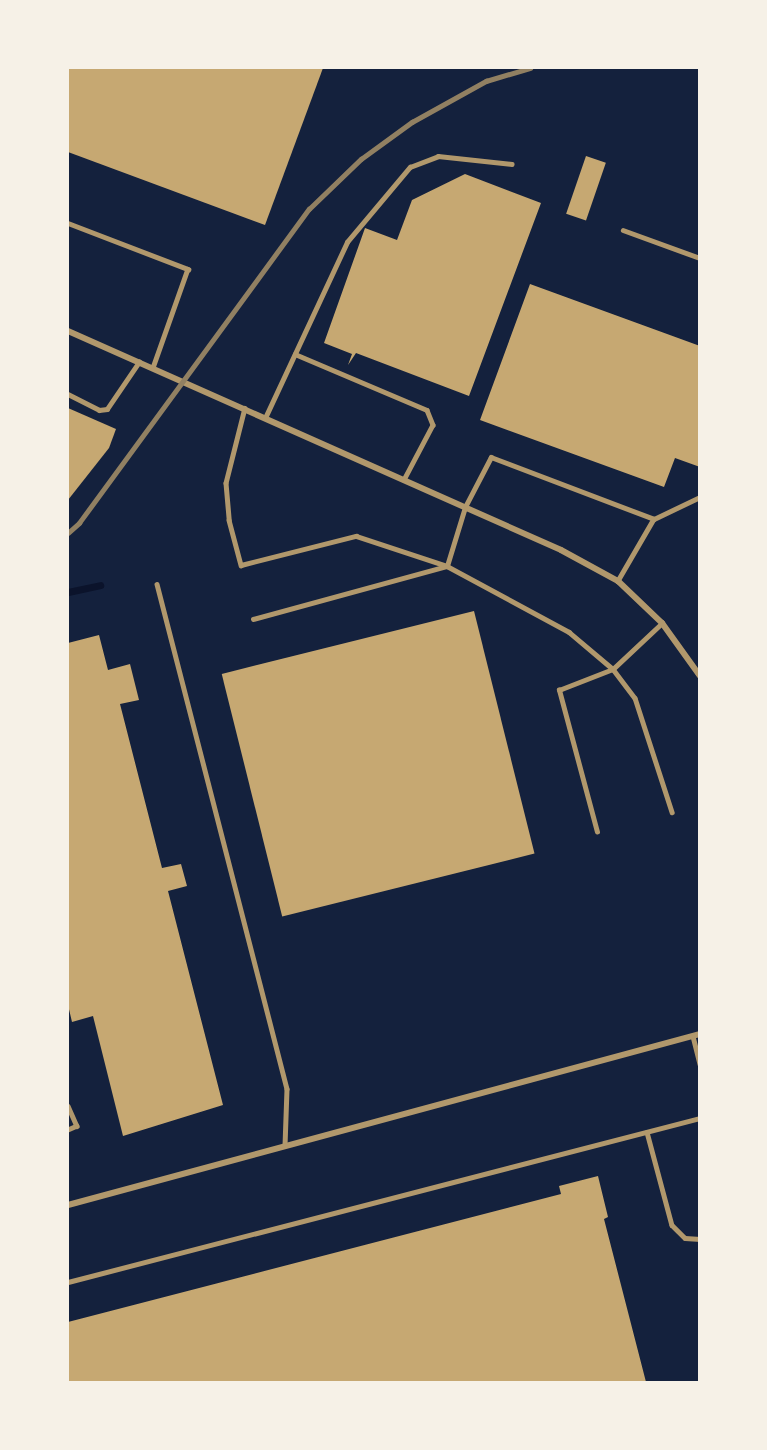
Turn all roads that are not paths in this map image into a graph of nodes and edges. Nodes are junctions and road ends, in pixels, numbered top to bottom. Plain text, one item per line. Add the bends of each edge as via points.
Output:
1 (512, 164) dead end
2 (68, 224) edge
3 (622, 230) dead end
4 (699, 258) edge
5 (68, 331) edge
6 (295, 354) junction
7 (139, 362) junction
8 (153, 368) junction
9 (68, 394) edge
10 (245, 408) junction
11 (265, 418) junction
12 (404, 480) junction
13 (699, 496) edge
14 (465, 507) junction
15 (654, 519) junction
16 (447, 566) junction
17 (618, 581) junction
18 (157, 584) dead end
19 (253, 619) dead end
20 (662, 623) junction
21 (613, 669) junction
22 (699, 676) edge
23 (672, 812) dead end
24 (597, 832) dead end
25 (696, 1035) edge
26 (699, 1064) edge
27 (68, 1106) edge
28 (699, 1118) edge
29 (68, 1130) edge
30 (647, 1132) junction
31 (285, 1145) junction
32 (68, 1205) edge
33 (699, 1239) edge
34 (68, 1282) edge

1 - 6 lane via 438,156 410,167 347,242
2 - 8 lane via 188,269
3 - 4 lane
5 - 7 street
6 - 11 lane
6 - 12 lane via 426,410 433,425
7 - 8 street
7 - 9 lane via 107,410 99,410
8 - 10 street
10 - 11 street
10 - 16 lane via 226,483 229,520 242,565 356,536
11 - 12 street
12 - 14 street
13 - 15 lane
14 - 15 lane via 485,463 499,458
14 - 16 lane
14 - 17 street
15 - 17 lane
16 - 19 lane
16 - 21 lane via 569,633
17 - 20 street
18 - 31 lane via 287,1089
20 - 21 lane
20 - 22 street
21 - 23 lane via 635,698
21 - 24 lane via 559,690
25 - 26 lane
25 - 31 street
27 - 29 lane via 77,1126
28 - 30 lane
30 - 33 lane via 672,1225 685,1238
30 - 34 lane
31 - 32 street

